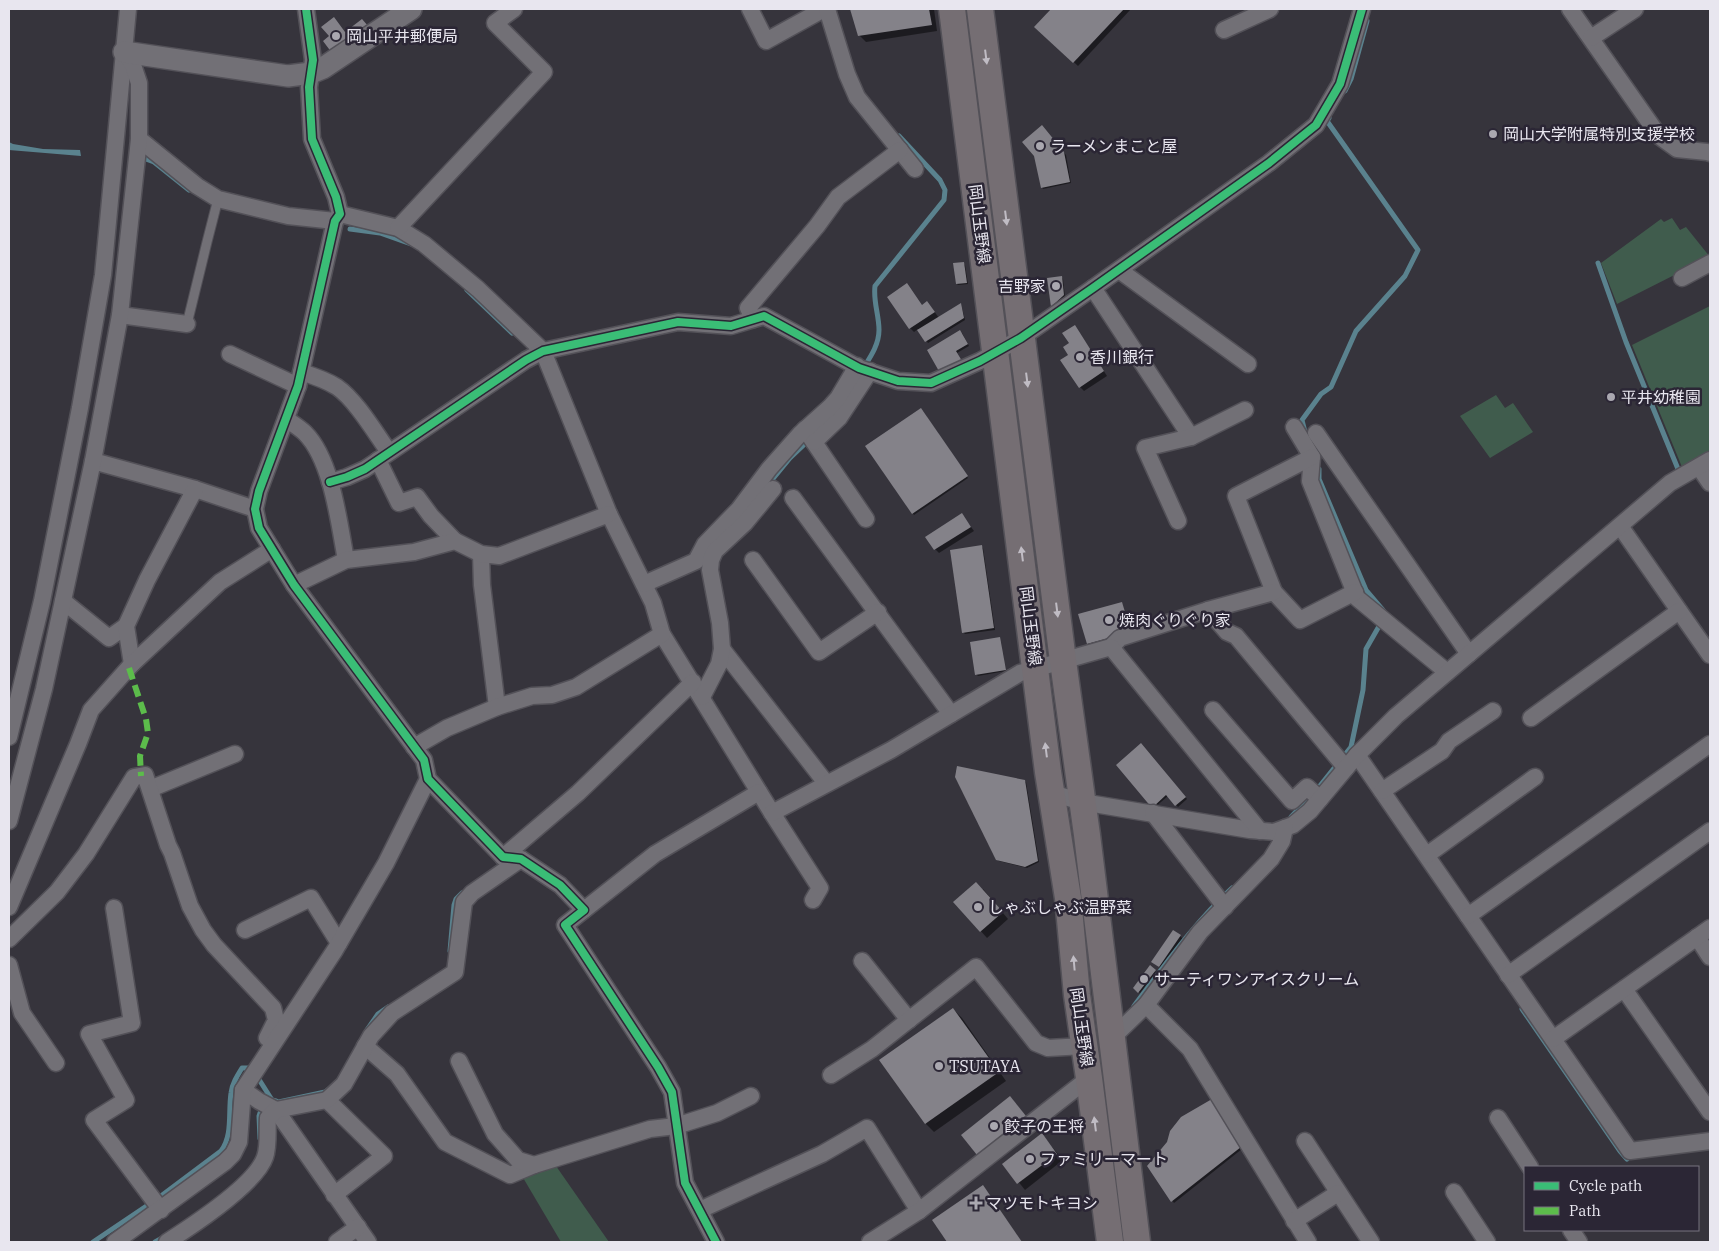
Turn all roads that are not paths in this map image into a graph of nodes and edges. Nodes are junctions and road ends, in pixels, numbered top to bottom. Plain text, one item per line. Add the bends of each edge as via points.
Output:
1 (128, 9) edge
2 (306, 9) edge
3 (411, 9) edge
4 (514, 9) edge
5 (750, 9) edge
6 (826, 9) edge
7 (952, 9) edge
8 (980, 9) edge
9 (1270, 9) edge
10 (1362, 9) edge
11 (1570, 9) edge
12 (1635, 9) edge
13 (1224, 30) dead end
14 (1591, 38) junction
15 (124, 52) junction
16 (311, 74) junction
17 (139, 139) junction
18 (900, 150) junction
19 (1710, 153) edge
20 (915, 169) dead end
21 (218, 203) junction
22 (337, 218) junction
23 (398, 228) junction
24 (1710, 263) edge
25 (1120, 270) junction
26 (1682, 278) dead end
27 (1093, 288) junction
28 (120, 315) junction
29 (752, 319) junction
30 (187, 324) joint
31 (1022, 338) junction
32 (543, 351) junction
33 (996, 352) junction
34 (230, 354) dead end
35 (1248, 364) dead end
36 (863, 368) junction
37 (300, 379) junction
38 (80, 408) junction
39 (1245, 410) dead end
40 (286, 419) junction
41 (1294, 427) dead end
42 (1316, 433) dead end
43 (810, 436) junction
44 (1190, 437) junction
45 (384, 456) junction
46 (93, 457) junction
47 (1312, 457) junction
48 (1705, 464) edge
49 (330, 482) junction
50 (1710, 483) edge
51 (773, 489) dead end
52 (195, 490) junction
53 (793, 498) dead end
54 (255, 508) junction
55 (748, 509) junction
56 (609, 514) junction
57 (866, 519) dead end
58 (1178, 521) dead end
59 (1620, 526) junction
60 (456, 540) junction
61 (272, 548) junction
62 (481, 554) junction
63 (346, 560) junction
64 (753, 560) dead end
65 (644, 584) junction
66 (294, 585) junction
67 (1274, 592) junction
68 (1355, 592) junction
69 (63, 601) junction
70 (1208, 610) junction
71 (1679, 610) junction
72 (878, 612) junction
73 (126, 626) junction
74 (662, 634) junction
75 (1111, 647) junction
76 (722, 649) junction
77 (1469, 654) junction
78 (1710, 655) edge
79 (1063, 661) junction
80 (132, 664) junction
81 (1036, 669) junction
82 (1447, 672) junction
83 (693, 682) junction
84 (702, 697) junction
85 (497, 707) junction
86 (1213, 710) dead end
87 (1493, 711) dead end
88 (951, 714) junction
89 (1531, 718) dead end
90 (9, 737) edge
91 (1710, 744) edge
92 (414, 747) junction
93 (235, 754) dead end
94 (1348, 761) junction
95 (1535, 777) dead end
96 (428, 779) junction
97 (826, 783) junction
98 (150, 789) junction
99 (1382, 791) junction
100 (759, 792) junction
101 (1052, 793) junction
102 (1315, 795) junction
103 (1082, 802) junction
104 (772, 813) junction
105 (1153, 814) junction
106 (9, 821) edge
107 (1285, 828) junction
108 (1260, 831) junction
109 (1710, 831) edge
110 (1427, 855) junction
111 (503, 857) junction
112 (521, 859) junction
113 (813, 900) dead end
114 (1221, 902) junction
115 (9, 907) edge
116 (114, 908) dead end
117 (584, 910) junction
118 (1468, 916) junction
119 (245, 930) dead end
120 (1704, 932) edge
121 (9, 939) edge
122 (338, 943) junction
123 (1710, 957) edge
124 (862, 961) dead end
125 (9, 965) edge
126 (1508, 975) junction
127 (1624, 989) junction
128 (1146, 1005) junction
129 (909, 1020) junction
130 (1112, 1038) junction
131 (1553, 1039) junction
132 (365, 1046) junction
133 (1084, 1046) junction
134 (263, 1060) junction
135 (459, 1061) dead end
136 (56, 1063) dead end
137 (831, 1075) dead end
138 (1090, 1078) junction
139 (243, 1090) junction
140 (751, 1096) dead end
141 (327, 1100) junction
142 (276, 1110) junction
143 (1710, 1112) edge
144 (1498, 1118) dead end
145 (676, 1126) junction
146 (1710, 1141) edge
147 (1305, 1142) dead end
148 (534, 1165) junction
149 (1529, 1166) edge
150 (1454, 1192) dead end
151 (1338, 1193) junction
152 (334, 1194) junction
153 (161, 1210) junction
154 (700, 1210) junction
155 (919, 1211) junction
156 (1298, 1218) junction
157 (358, 1227) junction
158 (1572, 1231) edge
159 (176, 1240) edge
160 (115, 1242) edge
161 (337, 1242) edge
162 (368, 1242) edge
163 (716, 1242) edge
164 (870, 1242) edge
165 (1110, 1242) edge
166 (1137, 1242) edge
167 (1308, 1242) edge
168 (1371, 1242) edge
169 (1487, 1242) edge
170 (1579, 1242) edge

1 - 15 street
2 - 16 street via 313,60
3 - 16 street via 336,61
4 - 23 street via 495,23 544,72
5 - 6 street via 766,41
6 - 18 street via 857,97
7 - 33 main road, 岡山玉野線
8 -> 31 main road, 岡山玉野線
9 - 13 street
10 - 25 street via 1340,84 1316,125 1269,164
11 - 14 street
12 - 14 street
14 - 19 street via 1659,136 1677,148
15 - 16 street via 288,76
15 - 17 street via 134,65 139,82
15 - 38 street via 103,274
16 - 22 street via 312,139 336,197
17 - 21 street
17 - 28 street
18 - 20 street
18 - 29 street via 838,196 748,308
21 - 22 street via 288,216
21 - 30 lane
22 - 23 street
22 - 37 street
23 - 32 street via 424,244 478,289
24 - 26 street
25 - 27 street
25 - 35 street
27 - 31 street
27 - 44 street
28 - 30 street
28 - 46 street
29 - 32 street via 731,326 678,322
29 - 36 street via 764,316
31 - 33 street
31 -> 79 main road, 岡山玉野線
32 - 45 street
32 - 56 street
33 - 36 street via 931,383 898,381
81 -> 33 main road, 岡山玉野線
34 - 37 street
36 - 43 street
37 - 40 street
37 - 45 street via 327,381 350,398
38 - 46 street via 87,411
38 - 90 street via 42,601
39 - 44 street
40 - 49 street via 305,433 316,447
40 - 54 street
41 - 47 street
42 - 77 street
43 - 55 street via 769,469
43 - 57 street
44 - 58 street via 1145,448
45 - 49 street via 347,477
45 - 60 street via 399,502 417,497
46 - 52 street
46 - 69 street
47 - 67 street via 1236,496
47 - 68 street via 1310,481
48 - 50 street
48 - 59 street via 1670,483
49 - 63 street
51 - 55 street
52 - 54 street
52 - 73 street
53 - 72 street
54 - 61 street via 259,528
55 - 65 street via 704,544 696,561
55 - 76 street via 745,523 715,551 711,560
56 - 62 street via 499,556
56 - 65 street
59 - 71 street
59 - 77 street
60 - 62 street
60 - 63 street via 414,552
61 - 66 street
61 - 80 street via 220,582
62 - 85 street
63 - 66 street
64 - 72 street via 819,652
65 - 74 street via 654,604
66 - 92 street
67 - 68 street via 1300,620
67 - 70 street
68 - 82 street via 1357,598 1382,620
69 - 73 street via 108,638
69 - 106 street via 44,689
70 - 75 street via 1120,638
70 - 94 street via 1227,632 1236,636
71 - 78 street
71 - 89 street
72 - 88 street
73 - 80 street
74 - 83 street
74 - 85 street via 576,687
75 - 79 street
75 - 108 street
76 - 84 street via 719,664
76 - 97 street
77 - 82 street
79 - 81 street
79 - 103 main road, 岡山玉野線
80 - 115 street via 90,710
81 - 88 street via 1020,673
101 -> 81 main road, 岡山玉野線
82 - 94 street
83 - 84 street
83 - 111 street via 578,793
84 - 100 street
85 - 92 street via 447,728
86 - 102 street via 1292,801 1307,787
87 - 99 street via 1449,741 1442,751
88 - 97 street via 891,750
91 - 118 street
92 - 96 street via 424,760
93 - 98 street
94 - 99 street
94 - 102 street
95 - 110 street
96 - 111 street
96 - 122 street via 386,863
97 - 104 street
98 - 121 street via 145,775 134,777 57,892
98 - 134 street via 190,906 203,930 273,1008 276,1020 260,1054
99 - 110 street
100 - 104 street
100 - 117 street via 655,854
101 - 103 street
133 -> 101 main road, 岡山玉野線 via 1068,898
102 - 107 street via 1310,811
103 - 105 street
103 - 130 main road, 岡山玉野線
104 - 113 street via 820,888
105 - 108 street
105 - 114 street
107 - 108 street via 1274,832
107 - 114 street via 1282,841 1271,859
109 - 126 street
110 - 118 street
111 - 112 street
112 - 117 street via 560,886
112 - 132 street via 464,902 455,972 392,1013
114 - 128 street
116 - 153 street via 132,1023 88,1034 126,1100 94,1120
117 - 145 street via 566,925 672,1092
118 - 126 street
119 - 122 street via 311,898
120 - 123 street
120 - 127 street
122 - 134 street
124 - 129 street
125 - 136 street via 22,1013
126 - 131 street
127 - 131 street
127 - 143 street
128 - 130 street
128 - 156 street via 1190,1049
129 - 133 street via 976,967 1036,1044 1048,1048
129 - 137 street
130 - 166 main road, 岡山玉野線
131 - 146 street via 1630,1151
132 - 141 street via 344,1084
132 - 148 street via 397,1074 445,1142 510,1175
133 - 138 main road, 岡山玉野線
134 - 139 street
135 - 148 street via 495,1134 518,1160
138 - 155 street
165 -> 138 main road, 岡山玉野線
139 - 142 street
139 - 153 street via 239,1142 233,1154
140 - 145 street via 717,1113
141 - 142 street
141 - 152 street via 384,1156
142 - 152 street
142 - 159 street via 268,1118 266,1155 259,1169 244,1186
144 - 149 street
145 - 148 street via 650,1129
145 - 154 street via 685,1183
147 - 151 street
150 - 169 street
151 - 156 street
151 - 168 street
152 - 157 street
153 - 160 street
154 - 155 street via 822,1154 867,1128
154 - 163 street
155 - 164 street
156 - 167 street
157 - 161 street
157 - 162 street
158 - 170 street

